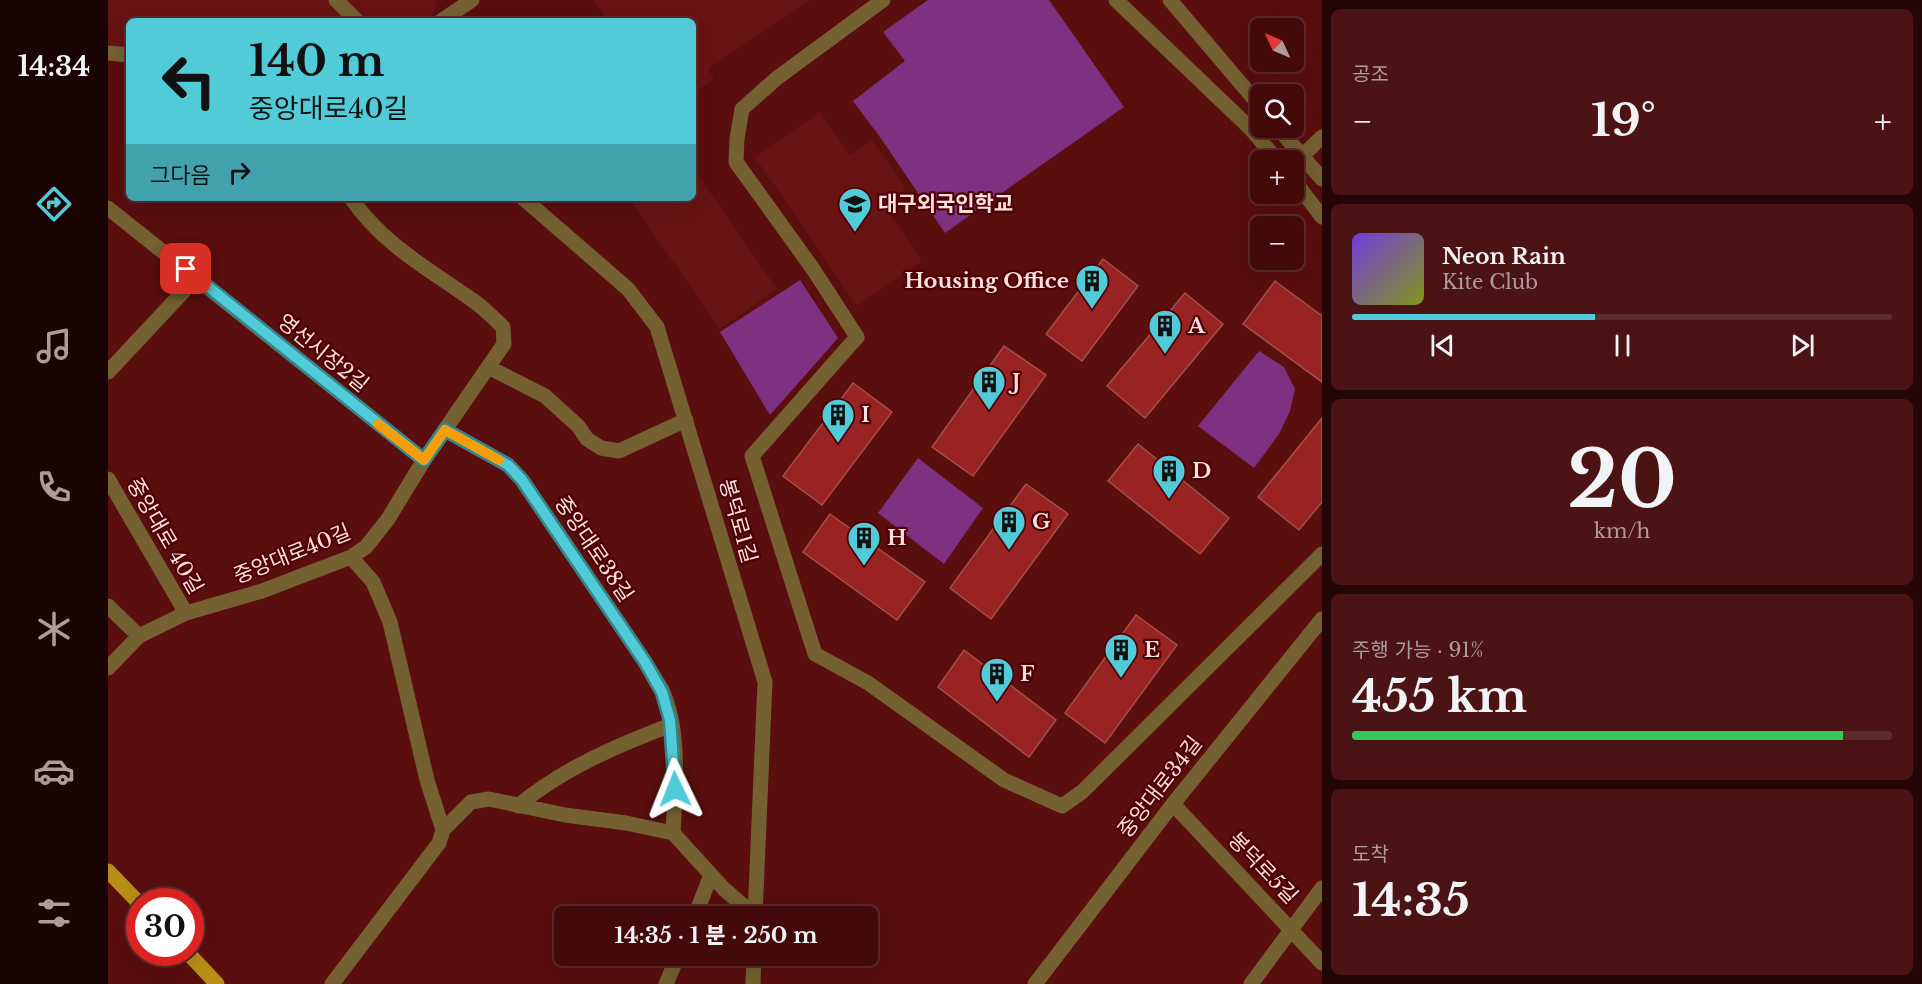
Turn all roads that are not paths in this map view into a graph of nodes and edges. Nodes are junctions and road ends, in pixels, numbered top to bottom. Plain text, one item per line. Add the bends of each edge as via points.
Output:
1 (336, 0) edge
2 (472, 0) edge
3 (883, 0) edge
4 (1116, 0) edge
5 (1170, 0) edge
6 (354, 18) edge
7 (445, 18) edge
8 (108, 53) edge
9 (126, 55) edge
10 (1250, 94) edge
11 (1322, 137) edge
12 (1287, 138) edge
13 (1269, 150) edge
14 (1297, 150) edge
15 (1304, 154) edge
16 (1304, 158) edge
17 (1322, 179) edge
18 (1304, 193) edge
19 (353, 201) edge
20 (526, 201) edge
21 (108, 208) edge
22 (1322, 217) edge
23 (197, 277) junction
24 (488, 367) junction
25 (108, 372) edge
26 (686, 420) junction
27 (445, 430) junction
28 (424, 460) junction
29 (108, 479) edge
30 (1322, 554) edge
31 (351, 557) junction
32 (108, 606) edge
33 (186, 613) junction
34 (1322, 620) edge
35 (139, 636) junction
36 (108, 668) edge
37 (671, 725) junction
38 (1173, 804) junction
39 (518, 806) junction
40 (443, 830) junction
41 (673, 833) junction
42 (108, 871) edge
43 (711, 875) junction
44 (1322, 888) edge
45 (126, 890) edge
46 (699, 906) edge
47 (744, 906) edge
48 (755, 906) edge
49 (1292, 929) junction
50 (1322, 963) edge
51 (200, 966) edge
52 (674, 966) edge
53 (754, 966) edge
54 (217, 984) edge
55 (332, 984) edge
56 (666, 984) edge
57 (753, 984) edge
58 (1035, 984) edge
59 (1251, 984) edge

1 - 6 street
2 - 7 street
3 - 30 street via 777,78 742,109 737,139 736,162 857,337 752,456 815,654 868,683 1004,780 1062,806 1082,792
4 - 13 street
5 - 10 street
8 - 9 street
11 - 15 street
12 - 14 street
16 - 17 street
18 - 22 street
19 - 24 street, 중앙대로40길 via 366,220 407,257 476,303 503,327 504,344
20 - 26 street, 봉덕로1길 via 628,289 657,327
21 - 23 street, 영선시장2길
23 - 25 street
23 - 28 street, 영선시장2길
24 - 26 street via 545,396 578,426 586,439 601,448 619,451
24 - 27 street, 중앙대로40길
26 - 48 street, 봉덕로1길 via 765,682
27 - 28 street, 중앙대로40길
27 - 37 street, 중앙대로38길 via 508,465 522,480 645,662 662,692
28 - 31 street, 중앙대로40길 via 388,519 366,547
29 - 33 street, 중앙대로 40길
31 - 33 street, 중앙대로40길 via 262,591
31 - 40 street via 373,582 390,622 424,769
32 - 35 street
33 - 35 street, 중앙대로40길
34 - 38 street, 중앙대로34길
35 - 36 street, 중앙대로40길
37 - 39 street via 586,763 540,788
37 - 41 street, 중앙대로38길
38 - 49 street, 봉덕로5길
38 - 58 street, 중앙대로34길
39 - 40 street via 489,799 471,802
39 - 41 street
40 - 55 street via 439,843
41 - 43 street
42 - 45 main road
43 - 46 street
43 - 47 street
44 - 49 street
49 - 50 street, 봉덕로5길
49 - 59 street
51 - 54 main road
52 - 56 street
53 - 57 street

